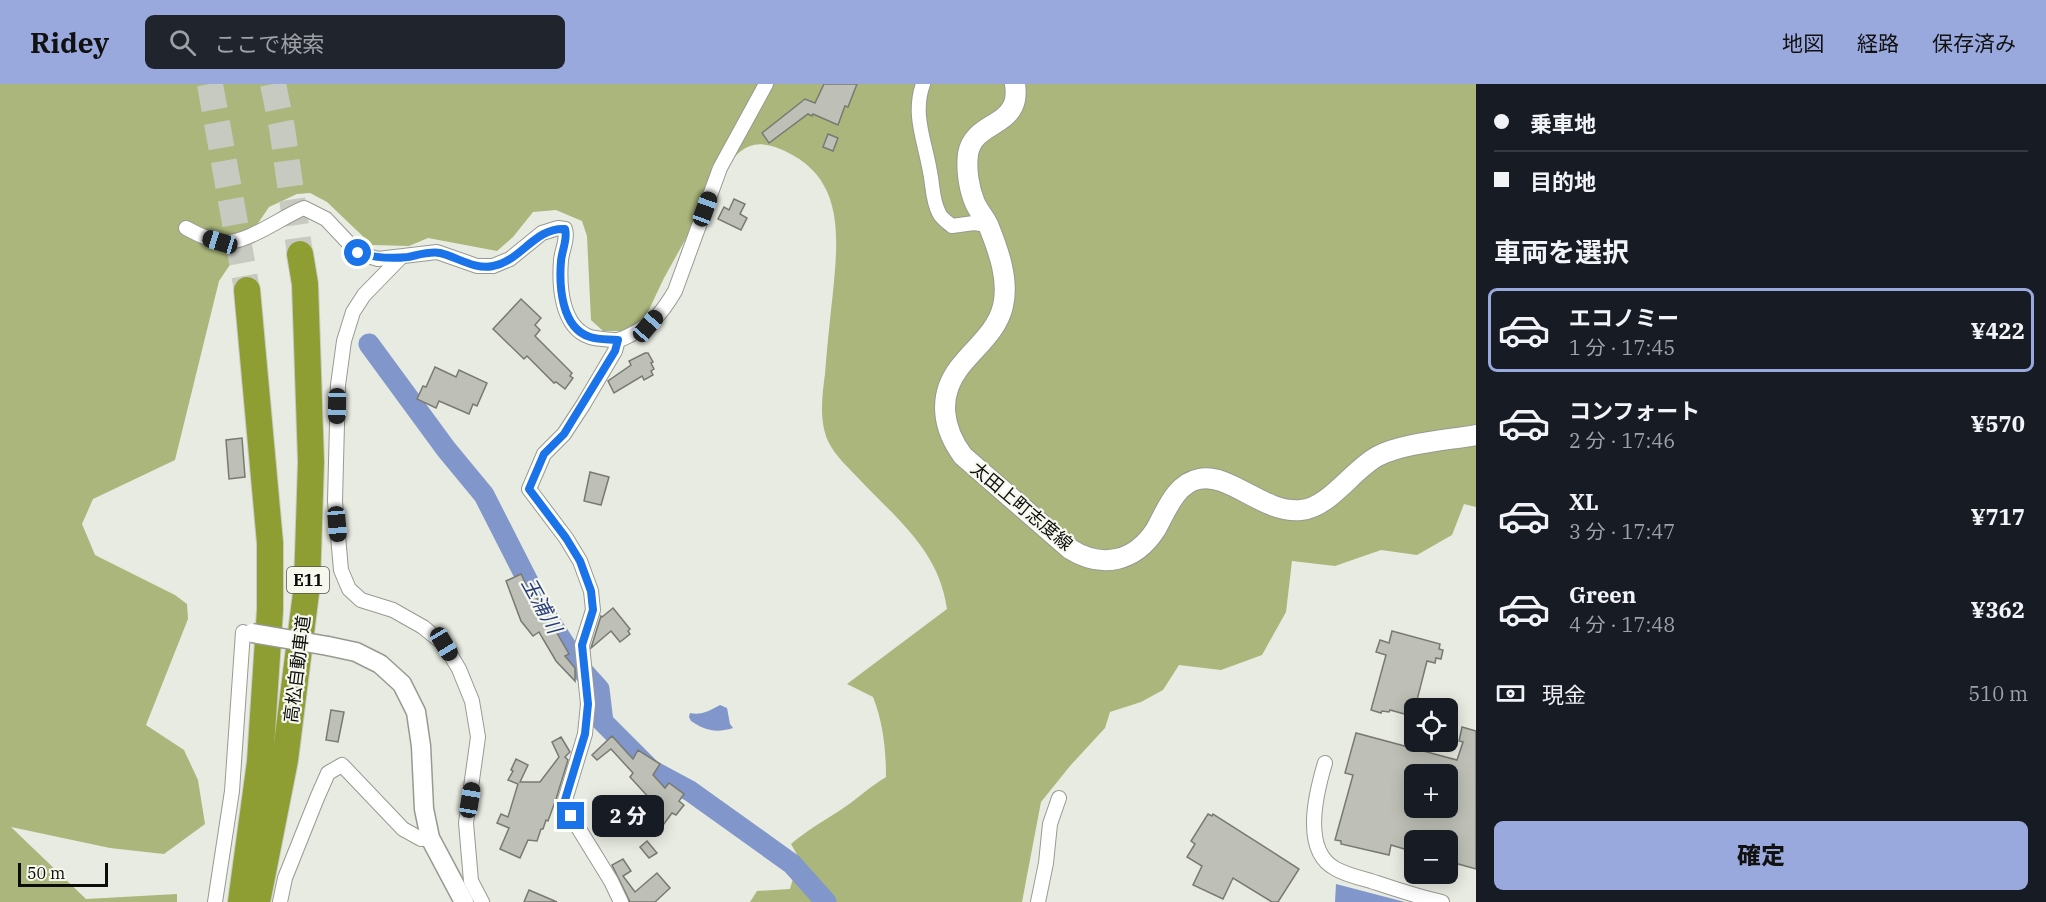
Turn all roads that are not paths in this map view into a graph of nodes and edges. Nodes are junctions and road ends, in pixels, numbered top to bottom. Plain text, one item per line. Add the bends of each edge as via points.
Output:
1 (766, 84) edge
2 (923, 84) edge
3 (1016, 84) edge
4 (988, 225) junction
5 (186, 228) dead end
6 (300, 254) tunnel mouth
7 (400, 258) junction
8 (247, 290) tunnel mouth
9 (618, 340) junction
10 (1476, 435) edge
11 (248, 632) joint
12 (1325, 763) dead end
13 (1059, 798) dead end
14 (430, 838) junction
15 (215, 902) edge
16 (241, 902) edge
17 (258, 902) edge
18 (280, 902) edge
19 (464, 902) edge
20 (482, 902) edge
21 (621, 902) edge
22 (1038, 902) edge
23 (1442, 902) edge

1 - 9 street via 720,168 667,305 648,326
2 - 4 street via 919,126 939,215 952,226
3 - 4 main road, 太田上町志度線 via 1014,105 1008,114 974,139 968,153 970,186 975,204
4 - 10 main road, 太田上町志度線 via 1005,276 1003,309 996,325 958,369 949,386 946,424 963,456 1084,557 1111,561 1133,552 1154,531 1184,486 1199,478 1215,479 1285,510 1303,510 1320,504 1363,465 1380,455
5 - 7 street via 202,237 227,242 244,238 304,208 326,219 358,253 378,259
6 - 17 highway, 高松自動車道 / E11 via 305,284 311,462 307,585 285,760
7 - 9 street via 437,252 477,266 493,266 510,259 542,233 565,229 560,286 565,312 589,337
7 - 20 street via 364,295 353,312 344,341 338,385 335,490 340,570 349,589 361,600 393,610 423,627 444,644 459,669 472,701 478,737 466,823 471,881
8 - 16 highway, 高松自動車道 / E11 via 270,543 270,610 260,762
9 - 21 street via 564,434 544,454 529,489 580,561 591,591 593,610 582,645 588,704 585,734 565,800
11 - 14 street, bridge via 356,652 380,664 402,684 416,712
11 - 15 street
12 - 23 street via 1314,814 1320,854 1335,869
13 - 22 street via 1050,824
14 - 18 street via 421,839 403,829 342,765 328,773 285,878
14 - 19 street

